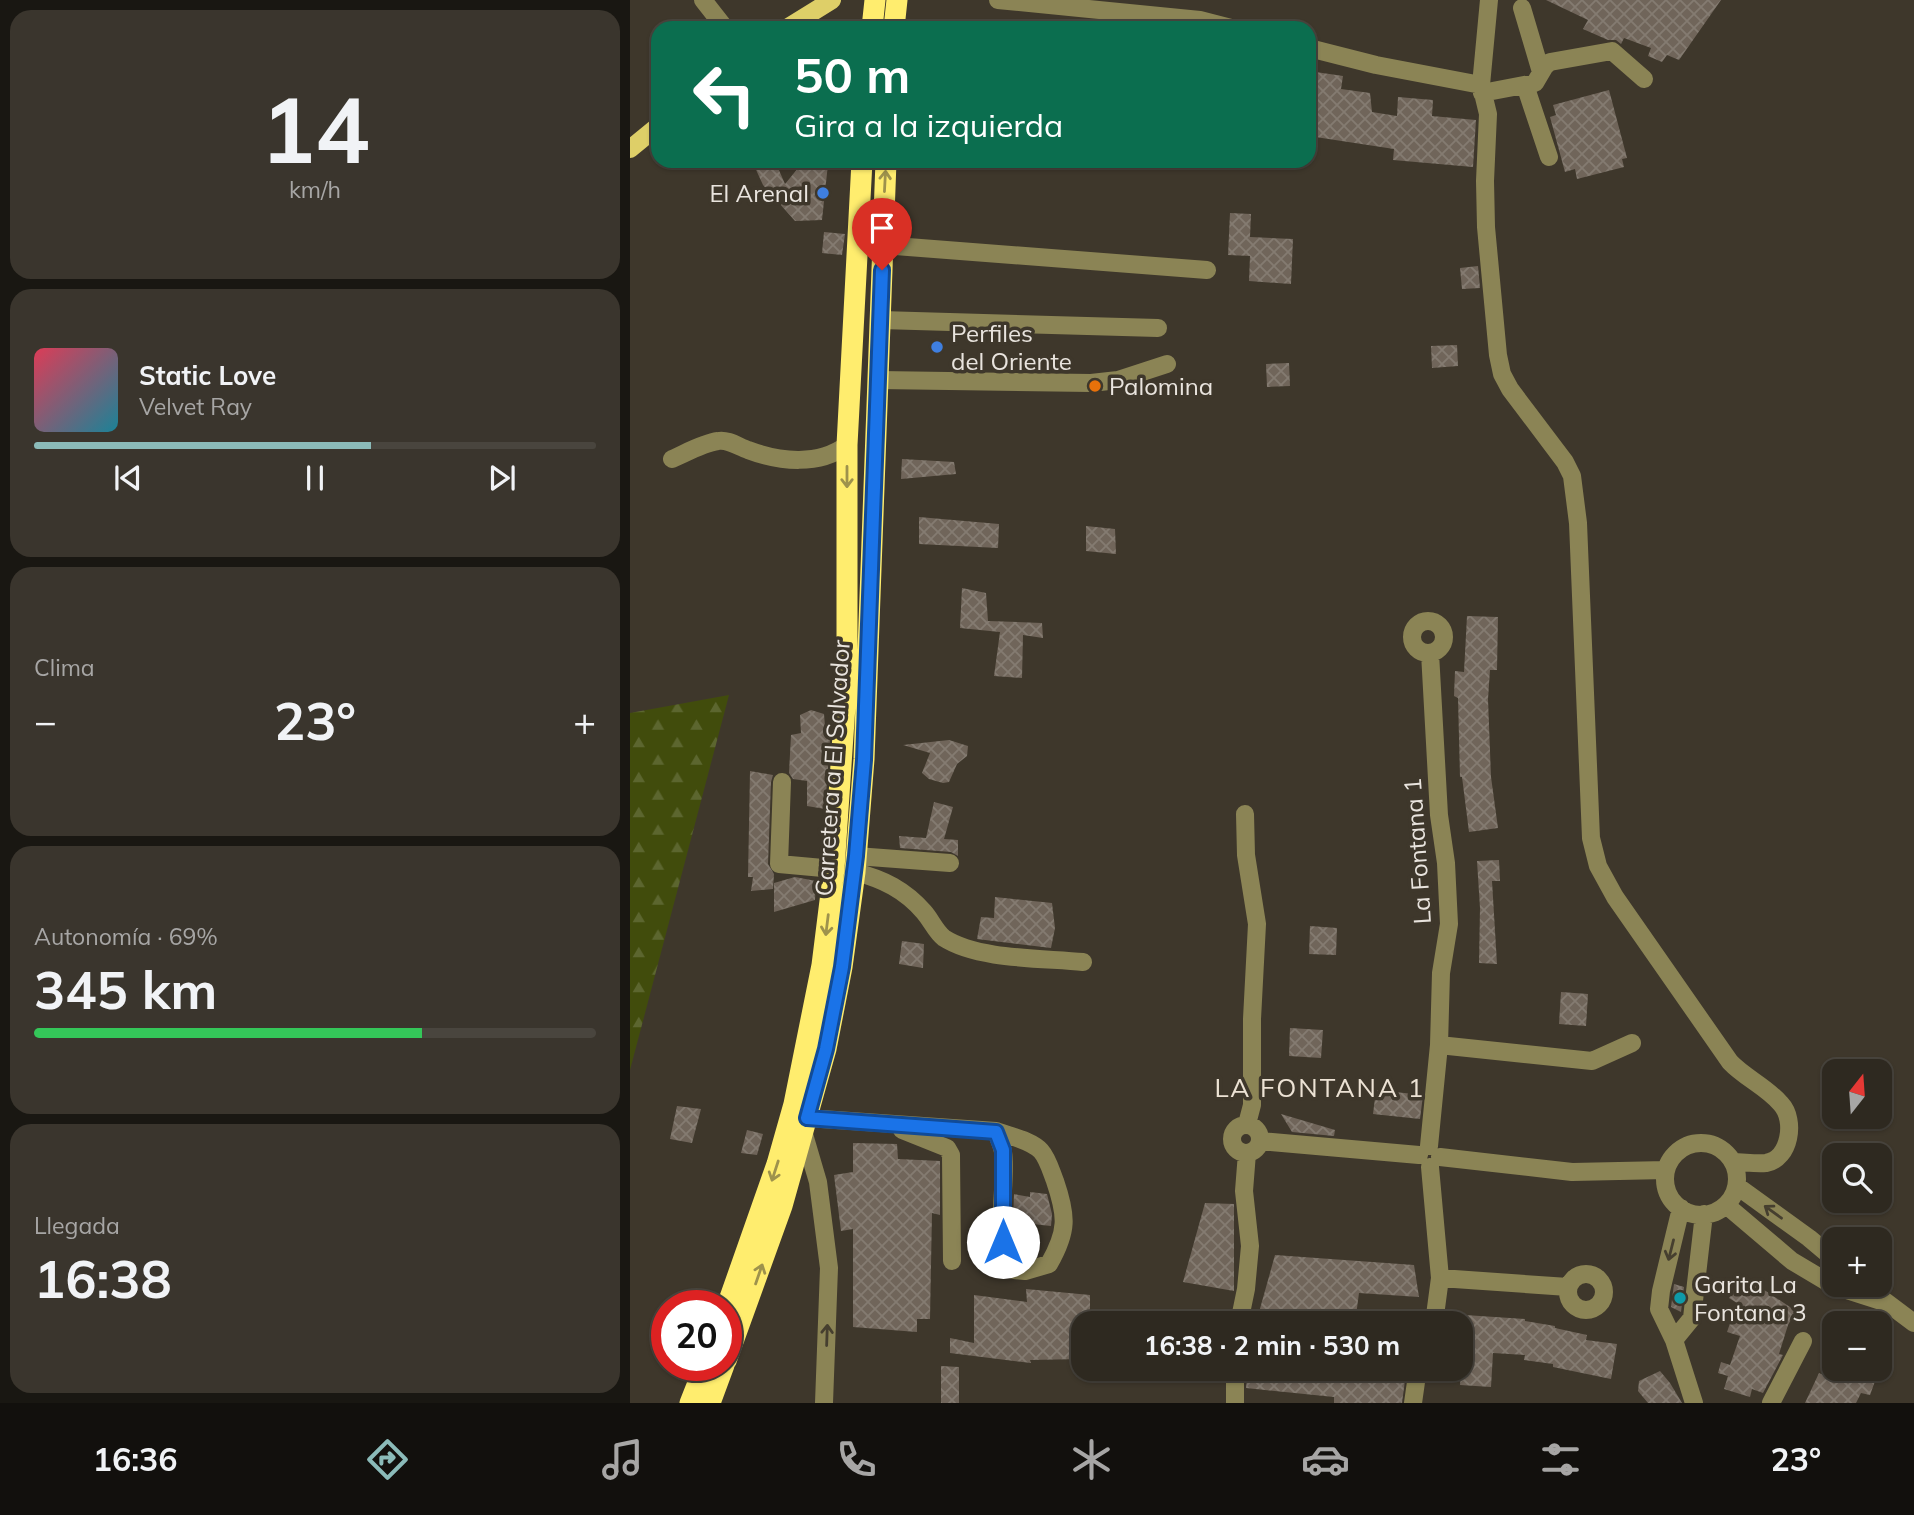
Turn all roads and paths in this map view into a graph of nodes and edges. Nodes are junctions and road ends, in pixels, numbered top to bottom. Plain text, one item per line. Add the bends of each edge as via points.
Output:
1 (703, 0) edge
2 (897, 0) edge
3 (998, 0) edge
4 (1489, 0) edge
5 (872, 1) edge
6 (823, 3) edge
7 (1522, 8) dead end
8 (720, 21) edge
9 (797, 21) edge
10 (872, 21) edge
11 (895, 21) edge
12 (1204, 21) edge
13 (1316, 50) edge
14 (1541, 72) junction
15 (1644, 79) dead end
16 (1525, 85) junction
17 (1481, 89) junction
18 (651, 132) edge
19 (630, 149) edge
20 (1549, 157) dead end
21 (862, 168) edge
22 (886, 168) edge
23 (882, 245) junction
24 (1208, 270) dead end
25 (854, 311) junction
26 (881, 320) junction
27 (1158, 328) dead end
28 (1167, 364) dead end
29 (879, 380) junction
30 (877, 421) junction
31 (847, 445) junction
32 (672, 459) dead end
33 (1430, 653) dead end
34 (782, 782) dead end
35 (1245, 814) dead end
36 (950, 863) dead end
37 (848, 865) junction
38 (1083, 962) dead end
39 (1632, 1042) dead end
40 (1439, 1045) junction
41 (886, 1124) junction
42 (1247, 1124) junction
43 (805, 1125) junction
44 (996, 1132) junction
45 (1253, 1147) junction
46 (1430, 1156) junction
47 (1733, 1161) junction
48 (1666, 1175) junction
49 (1737, 1186) junction
50 (1726, 1205) junction
51 (1681, 1208) junction
52 (1704, 1214) junction
53 (1822, 1250) edge
54 (952, 1261) dead end
55 (1440, 1278) junction
56 (1568, 1287) dead end
57 (733, 1290) edge
58 (1880, 1297) edge
59 (1887, 1303) junction
60 (1242, 1311) edge
61 (1436, 1311) edge
62 (742, 1316) edge
63 (1914, 1322) edge
64 (1674, 1340) junction
65 (1802, 1341) dead end
66 (699, 1381) edge
67 (718, 1381) edge
68 (1235, 1381) edge
69 (1416, 1381) edge
70 (690, 1403) edge
71 (710, 1403) edge
72 (824, 1403) edge
73 (1235, 1403) edge
74 (1413, 1403) edge
75 (1693, 1403) edge
76 (1771, 1403) edge

1 - 8 street
2 - 11 highway
3 - 12 street
4 - 17 street
5 - 10 highway
6 - 9 main road
7 - 14 street
13 - 17 street
14 - 15 street via 1550,62 1612,51
14 - 16 street via 1535,83
16 - 17 street
16 - 20 street
17 - 47 street via 1488,114 1486,227 1502,374 1572,476 1578,523 1591,838 1598,866 1615,897 1730,1062 1782,1104 1789,1137 1782,1153 1768,1163
18 - 19 main road
21 - 25 highway, Carretera a El Salvador
23 -> 22 highway, Carretera a El Salvador
23 - 24 street
23 - 26 highway, Carretera a El Salvador
25 - 30 highway via 860,338 860,418
25 - 31 highway, Carretera a El Salvador
26 - 27 street
26 - 29 highway, Carretera a El Salvador
28 - 29 street via 1118,380 1091,383
29 - 30 highway, Carretera a El Salvador
30 - 37 highway, Carretera a El Salvador via 864,760
31 - 32 street via 833,454 803,460 760,454 719,440
31 -> 37 highway, Carretera a El Salvador
33 - 40 street, La Fontana 1 via 1449,924
34 - 37 street via 779,864
35 - 42 street via 1256,923 1252,1105
36 - 37 street
37 - 38 street via 899,888 942,937 974,951
37 - 43 highway, Carretera a El Salvador via 842,967
37 -> 57 highway, Carretera a El Salvador via 794,1104
39 - 40 street via 1592,1061
40 - 46 street, La Fontana 1
41 - 43 street
41 - 44 street
41 - 54 street via 947,1147 951,1154
42 - 45 street via 1255,1128
42 - 45 street via 1238,1127 1231,1139 1238,1151
62 -> 43 highway, Carretera a El Salvador via 782,1206
72 -> 43 street via 829,1268
44 - 44 street via 1003,1150 1006,1259 1014,1270 1049,1264 1065,1224 1065,1209 1049,1165 1040,1150
45 - 46 street
45 - 60 street via 1244,1191 1250,1245
46 - 48 street via 1572,1172
46 - 55 street, La Fontana 1
47 - 48 street via 1718,1147 1697,1143 1678,1152
47 - 49 street
48 - 51 street via 1672,1199
49 - 50 street
53 -> 49 street
50 - 52 street
50 - 59 street via 1792,1261 1834,1286
51 - 52 street
51 -> 64 street via 1659,1310
52 - 64 street via 1692,1318
55 - 56 street
55 - 61 street, La Fontana 1
58 - 59 street
59 - 63 street
64 - 75 street
65 - 76 street
66 - 70 highway
67 - 71 highway, Carretera a El Salvador
68 - 73 street
69 - 74 street

